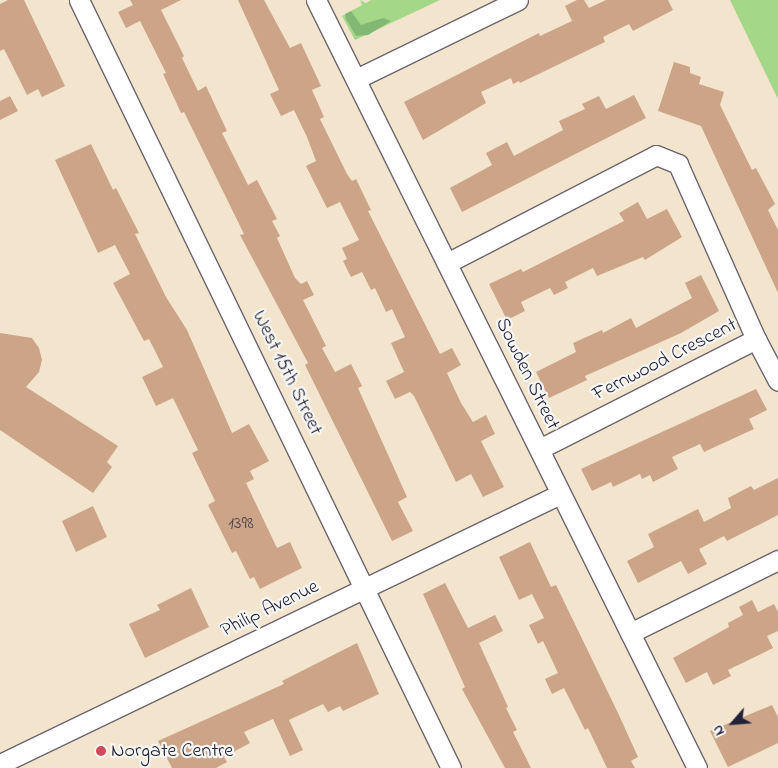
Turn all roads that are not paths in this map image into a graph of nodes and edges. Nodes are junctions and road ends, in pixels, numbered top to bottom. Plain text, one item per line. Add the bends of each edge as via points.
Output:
1 (79, 0) edge
2 (316, 0) edge
3 (518, 0) edge
4 (356, 79) junction
5 (446, 263) junction
6 (756, 339) junction
7 (778, 382) edge
8 (539, 449) junction
9 (560, 494) junction
10 (778, 560) edge
11 (366, 588) junction
12 (630, 632) junction
13 (0, 764) edge
14 (451, 768) edge
15 (697, 768) edge

1 - 11 street, West 15th Street
2 - 4 street, Sowden Street
3 - 4 street
4 - 5 street, Sowden Street
5 - 6 street, Fernwood Crescent via 656,155 678,164
5 - 8 street, Sowden Street
6 - 7 street
6 - 8 street, Fernwood Crescent
8 - 9 street, Sowden Street
9 - 11 street, Philip Avenue
9 - 12 street, Sowden Street
10 - 12 street
11 - 13 street, Philip Avenue
11 - 14 street, West 15th Street
12 - 15 street, Sowden Street

